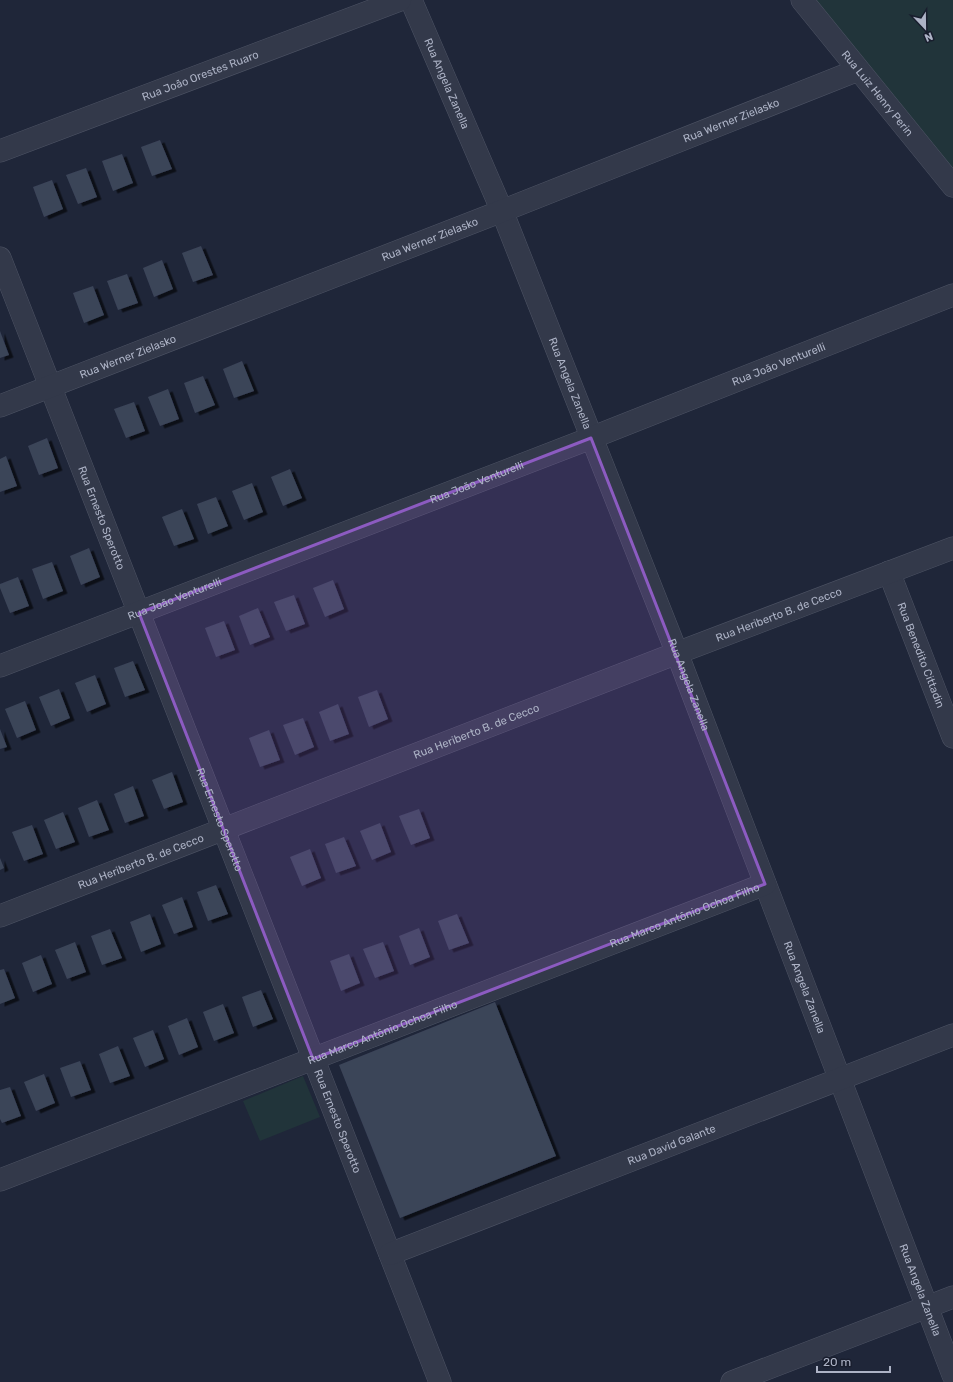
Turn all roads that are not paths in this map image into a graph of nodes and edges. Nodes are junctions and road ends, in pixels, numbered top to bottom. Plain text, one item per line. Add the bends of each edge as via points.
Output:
1 (400, 0) edge
2 (411, 0) edge
3 (802, 0) edge
4 (858, 70) junction
5 (0, 151) edge
6 (953, 186) edge
7 (502, 211) junction
8 (0, 258) edge
9 (953, 295) edge
10 (51, 387) junction
11 (0, 406) edge
12 (591, 438) junction
13 (953, 548) edge
14 (889, 572) junction
15 (139, 613) junction
16 (677, 653) junction
17 (0, 666) edge
18 (953, 737) edge
19 (224, 829) junction
20 (765, 884) junction
21 (0, 916) edge
22 (953, 1035) edge
23 (313, 1059) junction
24 (840, 1079) junction
25 (0, 1180) edge
26 (390, 1254) junction
27 (953, 1297) edge
28 (927, 1307) junction
29 (953, 1375) edge
30 (440, 1382) edge
31 (732, 1382) edge

1 - 5 street, Rua João Orestes Ruaro
2 - 7 street, Rua Angela Zanella
3 - 4 street, Rua Luiz Henry Perin
4 - 6 street, Rua Luiz Henry Perin
4 - 7 street, Rua Werner Zielasko
7 - 10 street, Rua Werner Zielasko
7 - 12 street, Rua Angela Zanella
8 - 10 street, Rua Ernesto Sperotto
9 - 12 street, Rua João Venturelli
10 - 11 street, Rua Werner Zielasko
10 - 15 street, Rua Ernesto Sperotto
12 - 15 street, Rua João Venturelli
12 - 16 street, Rua Angela Zanella
13 - 14 street, Rua Heriberto B. de Cecco
14 - 16 street, Rua Heriberto B. de Cecco
14 - 18 street, Rua Benedito Cittadin
15 - 17 street, Rua João Venturelli
15 - 19 street, Rua Ernesto Sperotto
16 - 19 street, Rua Heriberto B. de Cecco
16 - 20 street, Rua Angela Zanella
19 - 21 street, Rua Heriberto B. de Cecco
19 - 23 street, Rua Ernesto Sperotto
20 - 23 street, Rua Marco Antônio Ochoa Filho
20 - 24 street, Rua Angela Zanella
22 - 24 street, Rua David Galante
23 - 25 street, Rua Marco Antônio Ochoa Filho
23 - 26 street, Rua Ernesto Sperotto
24 - 26 street, Rua David Galante
24 - 28 street, Rua Angela Zanella
26 - 30 street, Rua Ernesto Sperotto
27 - 28 street
28 - 29 street, Rua Angela Zanella
28 - 31 street

